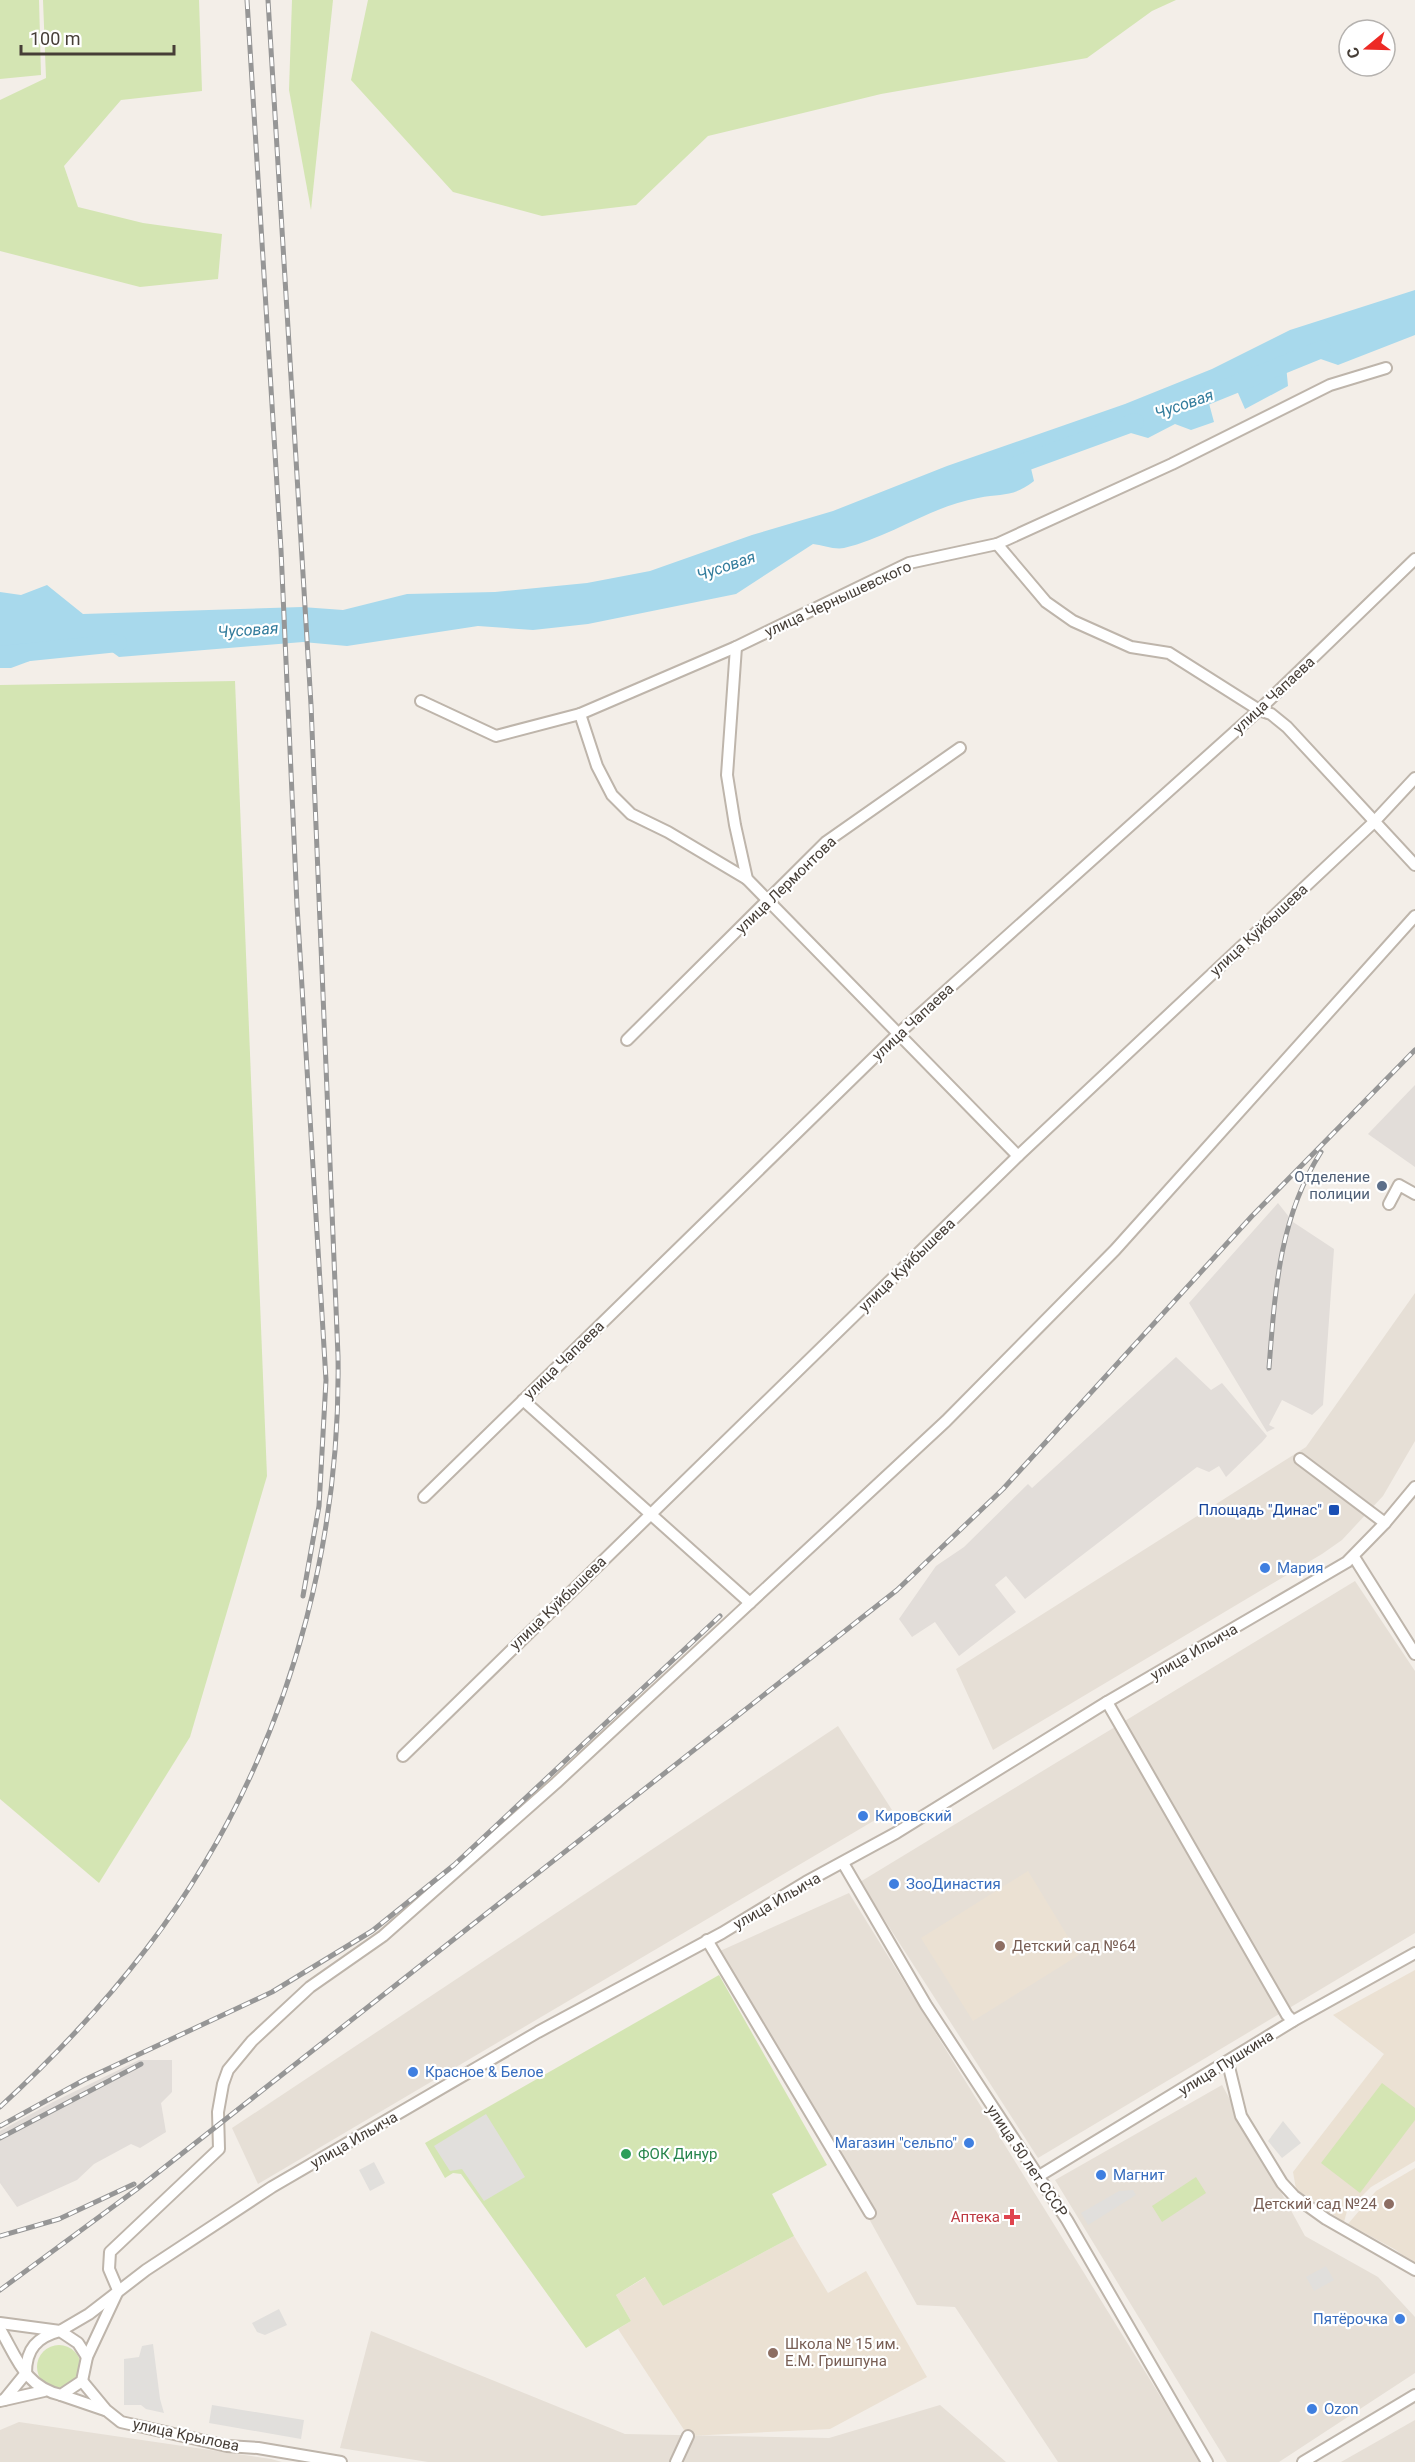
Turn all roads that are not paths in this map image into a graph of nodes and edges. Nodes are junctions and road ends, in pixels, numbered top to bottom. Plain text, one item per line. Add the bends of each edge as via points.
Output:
1 (1386, 368) dead end
2 (997, 544) junction
3 (1415, 560) edge
4 (736, 647) junction
5 (421, 701) dead end
6 (1259, 710) junction
7 (580, 714) junction
8 (960, 748) dead end
9 (1415, 778) edge
10 (1373, 823) junction
11 (1415, 865) edge
12 (747, 879) junction
13 (770, 900) junction
14 (1415, 916) edge
15 (898, 1034) junction
16 (627, 1040) dead end
17 (1018, 1156) junction
18 (1415, 1194) edge
19 (1389, 1204) dead end
20 (523, 1400) junction
21 (1300, 1459) dead end
22 (1414, 1491) edge
23 (424, 1497) dead end
24 (649, 1514) junction
25 (1385, 1523) junction
26 (1354, 1557) junction
27 (750, 1603) junction
28 (1415, 1654) edge
29 (1107, 1702) junction
30 (403, 1756) dead end
31 (843, 1863) junction
32 (707, 1940) junction
33 (1415, 1953) edge
34 (1293, 2021) junction
35 (1228, 2063) junction
36 (1039, 2176) junction
37 (870, 2213) dead end
38 (1415, 2270) edge
39 (118, 2290) junction
40 (0, 2323) edge
41 (0, 2329) edge
42 (60, 2331) junction
43 (87, 2357) junction
44 (26, 2373) junction
45 (82, 2381) junction
46 (44, 2391) junction
47 (61, 2395) junction
48 (1415, 2395) edge
49 (2, 2401) edge
50 (106, 2410) junction
51 (688, 2436) dead end
52 (341, 2462) edge
53 (676, 2462) edge
54 (1207, 2462) edge
55 (1303, 2462) edge

1 - 2 street, улица Чернышевского via 1330,385 1172,464
2 - 4 street, улица Чернышевского via 909,563
2 - 6 street via 1046,602 1073,621 1131,647 1169,653
3 - 6 street, улица Чапаева
4 - 7 street, улица Чернышевского
4 - 12 street via 727,775
5 - 7 street, улица Чернышевского via 496,736
6 - 10 street via 1287,727
6 - 15 street, улица Чапаева
7 - 12 street via 597,766 612,795 631,814
8 - 13 street, улица Лермонтова via 826,842
9 - 10 street, улица Куйбышева
10 - 11 street
10 - 17 street, улица Куйбышева
12 - 13 street
13 - 15 street
13 - 16 street, улица Лермонтова
14 - 27 street via 1107,1258 946,1421
15 - 17 street
15 - 20 street, улица Чапаева
17 - 24 street, улица Куйбышева
18 - 19 street via 1399,1185
20 - 23 street, улица Чапаева
20 - 24 street
21 - 25 street
22 - 25 street, улица Ильича
24 - 27 street
24 - 30 street, улица Куйбышева
25 - 26 street, улица Ильича
26 - 28 street
26 - 29 street, улица Ильича
27 - 39 street via 383,1936 310,1987 252,2041 228,2070 223,2084 218,2112 219,2149 110,2252 109,2268
29 - 31 street, улица Ильича
29 - 34 street
31 - 32 street, улица Ильича
31 - 36 street, улица 50 лет СССР via 926,2006
32 - 37 street
32 - 39 street, улица Ильича via 538,2032 272,2187
33 - 34 street, улица Пушкина
34 - 35 street, улица Пушкина
35 - 36 street, улица Пушкина
35 - 38 street via 1240,2116 1282,2183 1326,2219
36 - 54 street, улица 50 лет СССР
39 - 42 street, улица Ильича
39 - 43 street
40 - 42 street
41 - 44 street
42 - 43 street via 78,2343
42 - 44 street via 42,2336 31,2348
43 - 45 street
44 - 46 street
44 - 49 street
45 - 47 street
45 - 50 street
46 - 47 street
46 - 49 street
47 - 50 street
48 - 55 street
50 - 52 street, улица Крылова via 121,2422 226,2446
51 - 53 street

